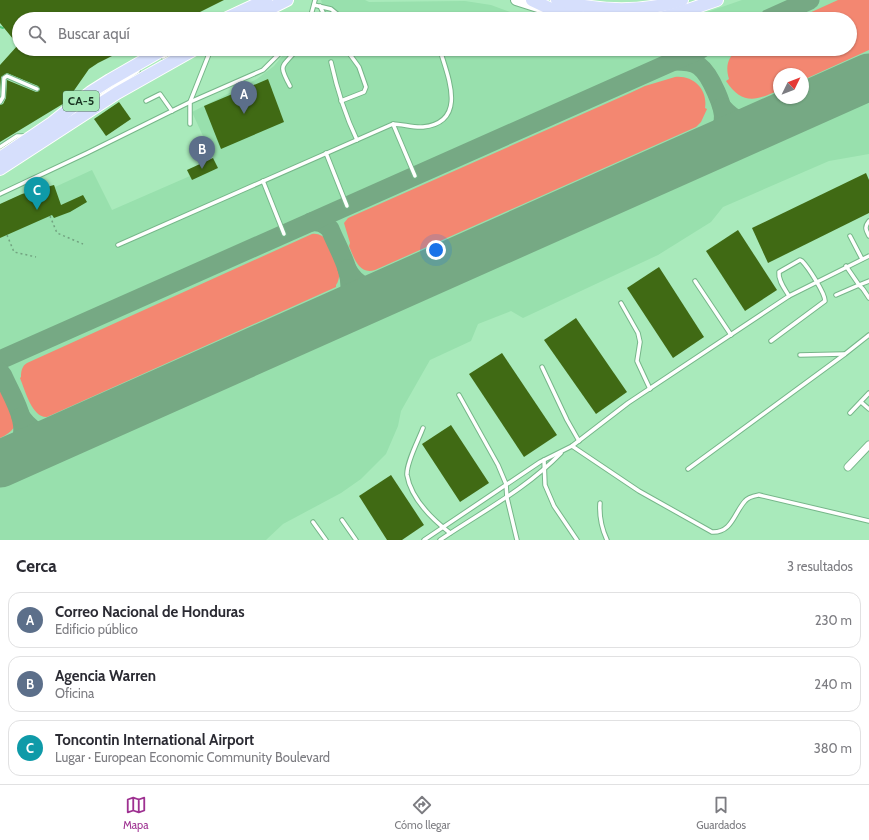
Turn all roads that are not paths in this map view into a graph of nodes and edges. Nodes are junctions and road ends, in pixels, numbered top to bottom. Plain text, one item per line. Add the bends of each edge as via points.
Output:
1 (265, 0) edge
2 (288, 0) edge
3 (315, 0) edge
4 (516, 0) edge
5 (532, 0) edge
6 (680, 0) edge
7 (717, 0) edge
8 (578, 3) edge
9 (651, 3) edge
10 (314, 5) junction
11 (555, 5) edge
12 (617, 5) edge
13 (320, 6) junction
14 (240, 12) edge
15 (264, 12) edge
16 (312, 12) edge
17 (323, 12) edge
18 (335, 12) edge
19 (572, 12) edge
20 (685, 12) edge
21 (158, 56) edge
22 (183, 56) edge
23 (208, 56) edge
24 (277, 56) edge
25 (291, 56) edge
26 (351, 56) edge
27 (442, 56) edge
28 (331, 62) dead end
29 (138, 71) dead end
30 (290, 86) dead end
31 (37, 89) dead end
32 (146, 101) dead end
33 (341, 101) junction
34 (0, 102) edge
35 (190, 102) junction
36 (83, 108) dead end
37 (172, 111) junction
38 (72, 116) dead end
39 (190, 124) dead end
40 (392, 124) junction
41 (57, 132) junction
42 (32, 137) junction
43 (357, 140) junction
44 (0, 147) edge
45 (326, 153) junction
46 (0, 158) edge
47 (0, 169) edge
48 (415, 176) dead end
49 (263, 181) junction
50 (0, 194) edge
51 (347, 206) dead end
52 (869, 221) edge
53 (284, 234) dead end
54 (850, 236) dead end
55 (869, 236) edge
56 (118, 245) dead end
57 (869, 256) edge
58 (862, 259) junction
59 (846, 266) junction
60 (695, 281) dead end
61 (869, 281) edge
62 (816, 282) junction
63 (859, 285) junction
64 (790, 296) junction
65 (836, 296) dead end
66 (869, 298) edge
67 (621, 303) dead end
68 (731, 335) junction
69 (869, 335) edge
70 (770, 341) dead end
71 (845, 354) junction
72 (800, 355) dead end
73 (542, 367) dead end
74 (650, 389) junction
75 (869, 393) edge
76 (459, 395) dead end
77 (861, 402) junction
78 (869, 409) edge
79 (850, 413) dead end
80 (423, 428) dead end
81 (579, 441) junction
82 (869, 445) edge
83 (572, 446) junction
84 (563, 451) junction
85 (544, 460) junction
86 (848, 466) dead end
87 (545, 469) junction
88 (688, 469) dead end
89 (506, 484) junction
90 (507, 498) junction
91 (600, 503) dead end
92 (342, 520) dead end
93 (869, 521) edge
94 (313, 522) dead end
95 (443, 527) junction
96 (450, 533) junction
97 (326, 540) edge
98 (356, 540) edge
99 (424, 540) edge
100 (440, 540) edge
101 (517, 540) edge
102 (576, 540) edge
103 (607, 540) edge

1 - 14 main road
2 - 15 main road
3 - 10 lane
4 - 11 main road via 536,8
5 - 11 main road
6 - 9 main road
7 - 20 main road
8 - 11 main road
8 - 12 main road
9 - 12 main road
10 - 13 lane
10 - 16 lane
11 - 19 main road
13 - 17 lane
13 - 18 lane
21 - 42 main road, CA-5 via 103,84
22 - 41 main road, CA-5 via 117,93
23 - 35 lane
24 - 35 lane via 263,70
25 - 30 lane via 282,70
26 - 33 lane via 359,67 366,87 364,92
27 - 40 lane via 452,93 449,113 431,126 421,128
28 - 33 lane
29 - 36 lane
31 - 34 lane via 6,76 4,98
32 - 37 lane via 160,94
33 - 43 lane
35 - 37 lane
35 - 39 lane
37 - 50 lane
38 - 41 lane
40 - 43 lane
40 - 48 lane
41 - 47 main road, CA-5
42 - 44 lane via 19,136
42 - 46 main road, CA-5
43 - 45 lane
45 - 49 lane
45 - 51 lane
49 - 53 lane
49 - 56 lane
52 - 55 lane via 865,229
54 - 58 lane
57 - 58 lane
58 - 59 lane
59 - 62 lane
59 - 63 lane
60 - 68 lane
61 - 63 lane
62 - 64 lane
62 - 64 lane via 800,260 778,275
62 - 70 lane via 826,298 825,301
63 - 65 lane
63 - 66 lane
64 - 68 lane
67 - 74 lane via 638,333 640,342 637,361
68 - 74 lane
69 - 71 lane
71 - 72 lane
71 - 88 lane
73 - 81 lane
74 - 81 lane
75 - 77 lane
76 - 89 lane
77 - 78 lane
77 - 79 lane
80 - 95 lane via 410,458 407,474 413,492 425,510
81 - 83 lane
82 - 86 street
83 - 84 lane
83 - 93 lane via 639,491 712,532 720,533 734,520 745,500 759,495
84 - 85 lane
84 - 87 lane
85 - 87 lane
85 - 89 lane
87 - 90 lane
87 - 102 lane via 546,485 554,506
89 - 90 lane
89 - 95 lane
90 - 96 lane
90 - 101 lane
91 - 103 lane via 599,518
92 - 98 lane
94 - 97 lane
95 - 96 lane
95 - 99 lane
96 - 100 lane

